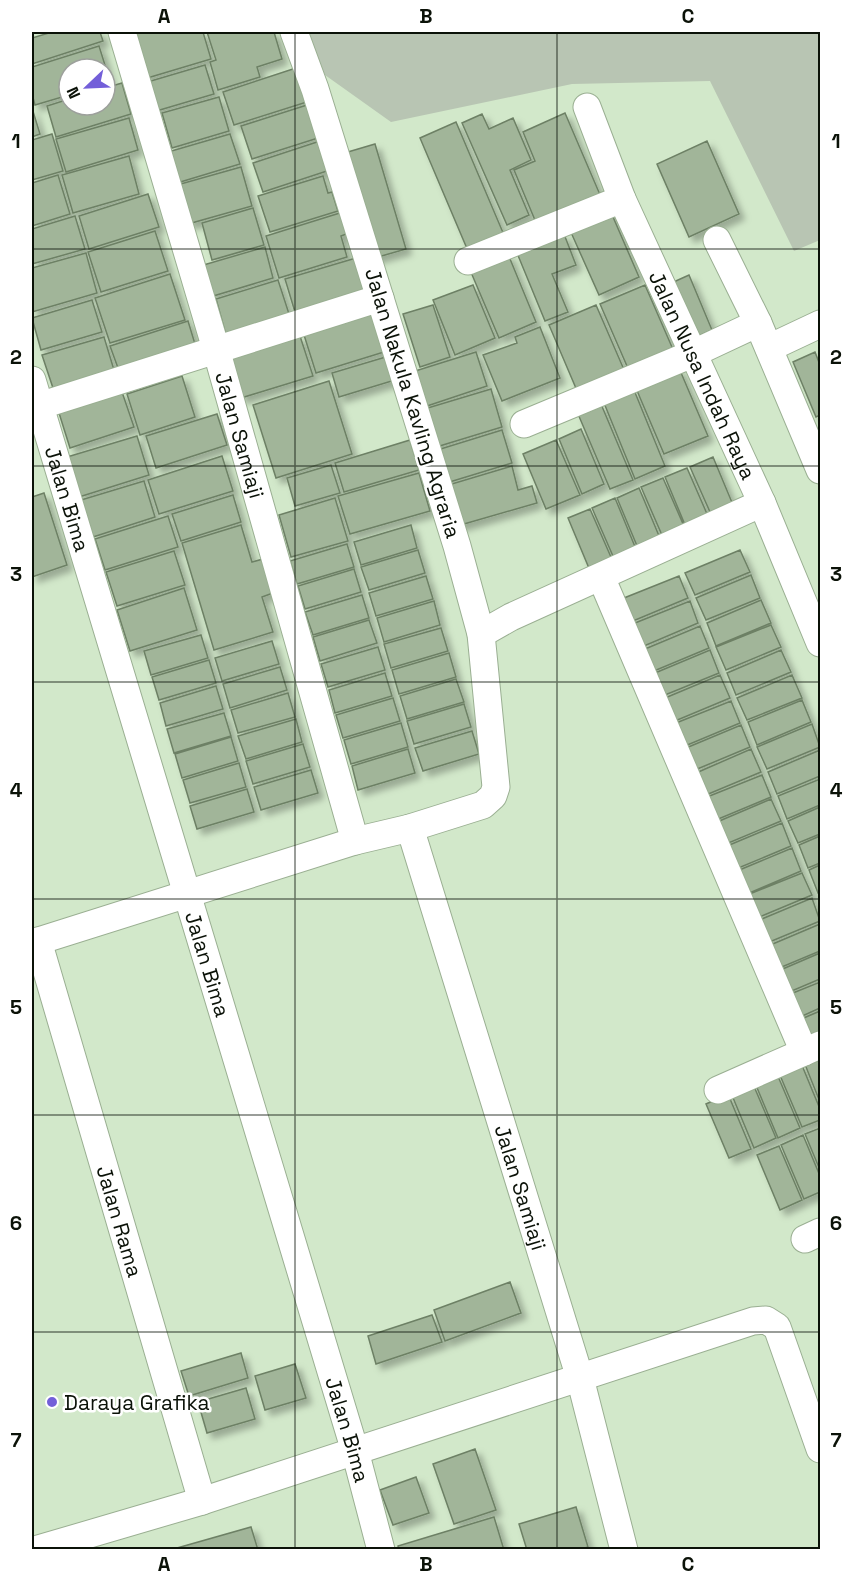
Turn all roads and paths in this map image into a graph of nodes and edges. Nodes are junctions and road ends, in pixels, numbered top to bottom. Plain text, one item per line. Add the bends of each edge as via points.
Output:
1 (122, 32) edge
2 (294, 32) edge
3 (587, 107) dead end
4 (622, 199) junction
5 (717, 240) dead end
6 (468, 261) dead end
7 (380, 297) junction
8 (758, 323) junction
9 (820, 324) edge
10 (710, 346) junction
11 (769, 348) junction
12 (216, 349) junction
13 (32, 380) edge
14 (39, 406) junction
15 (524, 424) dead end
16 (820, 470) edge
17 (762, 503) junction
18 (601, 576) junction
19 (481, 634) junction
20 (820, 643) edge
21 (410, 828) junction
22 (355, 841) junction
23 (188, 893) junction
24 (35, 942) edge
25 (812, 1049) edge
26 (718, 1090) dead end
27 (580, 1378) junction
28 (820, 1449) edge
29 (355, 1451) junction
30 (202, 1502) junction
31 (35, 1550) edge
32 (381, 1550) edge
33 (624, 1550) edge

1 - 12 street, Jalan Samiaji
2 - 7 street, Jalan Nakula Kavling Agraria
3 - 4 street, Jalan Nusa Indah Raya
4 - 6 street
4 - 10 street, Jalan Nusa Indah Raya
5 - 8 street
7 - 12 street
7 - 19 street, Jalan Nakula Kavling Agraria
8 - 10 street
8 - 11 street
9 - 11 street
10 - 15 street
10 - 17 street, Jalan Nusa Indah Raya
11 - 16 street
12 - 14 street
12 - 22 street, Jalan Samiaji
13 - 14 street, Jalan Bima
14 - 23 street, Jalan Bima
17 - 18 street
17 - 20 street, Jalan Nusa Indah Raya
18 - 19 street
18 - 25 street
19 - 21 street, Jalan Nakula Kavling Agraria via 497,782 493,796 483,805
21 - 22 street
21 - 27 street, Jalan Samiaji
22 - 23 street
23 - 24 street
23 - 29 street, Jalan Bima
24 - 30 street, Jalan Rama
25 - 26 street
27 - 28 street via 766,1320 777,1327
27 - 29 street
27 - 33 street, Jalan Samiaji
29 - 30 street
29 - 32 street, Jalan Bima
30 - 31 street

